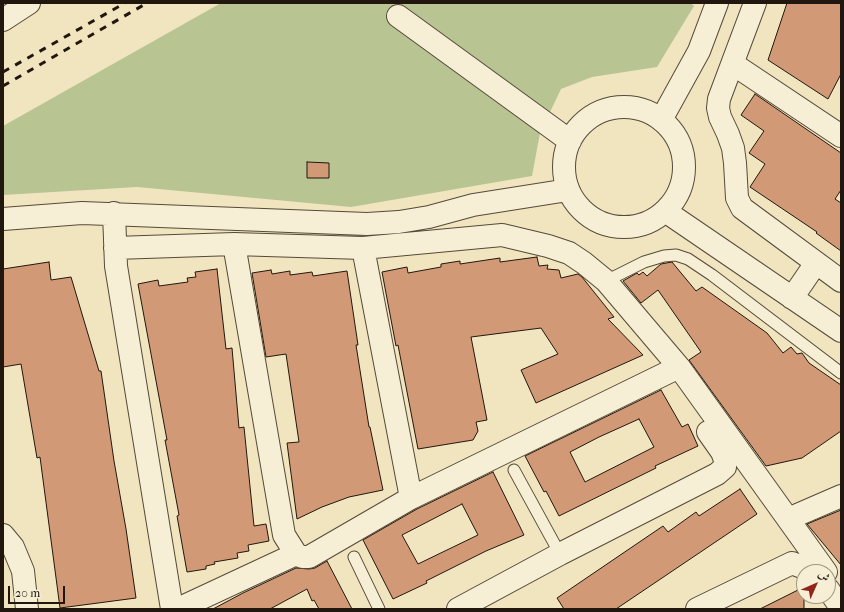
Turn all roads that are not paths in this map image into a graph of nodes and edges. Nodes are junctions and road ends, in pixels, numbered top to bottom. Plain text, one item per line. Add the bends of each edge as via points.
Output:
1 (29, 3) edge
2 (717, 3) edge
3 (756, 3) edge
4 (398, 16) dead end
5 (3, 20) edge
6 (733, 64) junction
7 (661, 120) junction
8 (841, 136) edge
9 (570, 141) junction
10 (568, 190) junction
11 (665, 211) junction
12 (114, 213) junction
13 (3, 220) edge
14 (234, 244) junction
15 (115, 248) junction
16 (363, 248) junction
17 (816, 263) junction
18 (606, 281) junction
19 (841, 281) edge
20 (792, 298) junction
21 (841, 331) edge
22 (673, 370) junction
23 (841, 373) edge
24 (514, 470) dead end
25 (841, 496) edge
26 (411, 498) junction
27 (788, 519) junction
28 (3, 535) edge
29 (296, 554) junction
30 (560, 554) junction
31 (354, 557) dead end
32 (820, 564) edge
33 (796, 565) edge
34 (28, 609) edge
35 (172, 609) edge
36 (178, 609) edge
37 (379, 609) edge
38 (458, 609) edge
39 (697, 609) edge

1 - 5 street
2 - 7 street via 699,51
3 - 6 street
4 - 9 street
6 - 8 street
6 - 17 street via 720,92 718,108 733,148 739,203 742,208
7 - 9 street via 637,108 610,109 586,120
7 - 11 street via 676,137 681,148 684,170 679,192
9 - 10 street via 564,165
10 - 11 street via 583,211 611,226 631,227 643,224
10 - 12 street via 474,205 399,222 291,221
11 - 20 street
12 - 13 street via 82,213
12 - 15 street
14 - 15 street
14 - 16 street
14 - 29 street via 284,535
15 - 35 street
16 - 18 street via 502,235 569,253
16 - 26 street
17 - 19 street
17 - 20 street
18 - 22 street
18 - 23 lane via 644,262 664,256 688,259
20 - 21 street
22 - 26 street
22 - 27 street
22 - 30 street via 722,452 725,467 718,474
24 - 30 lane
25 - 27 street
26 - 29 street via 309,557
27 - 32 street
28 - 34 street via 14,547 23,571
29 - 36 street
30 - 38 street
31 - 37 lane
33 - 39 street via 792,563

